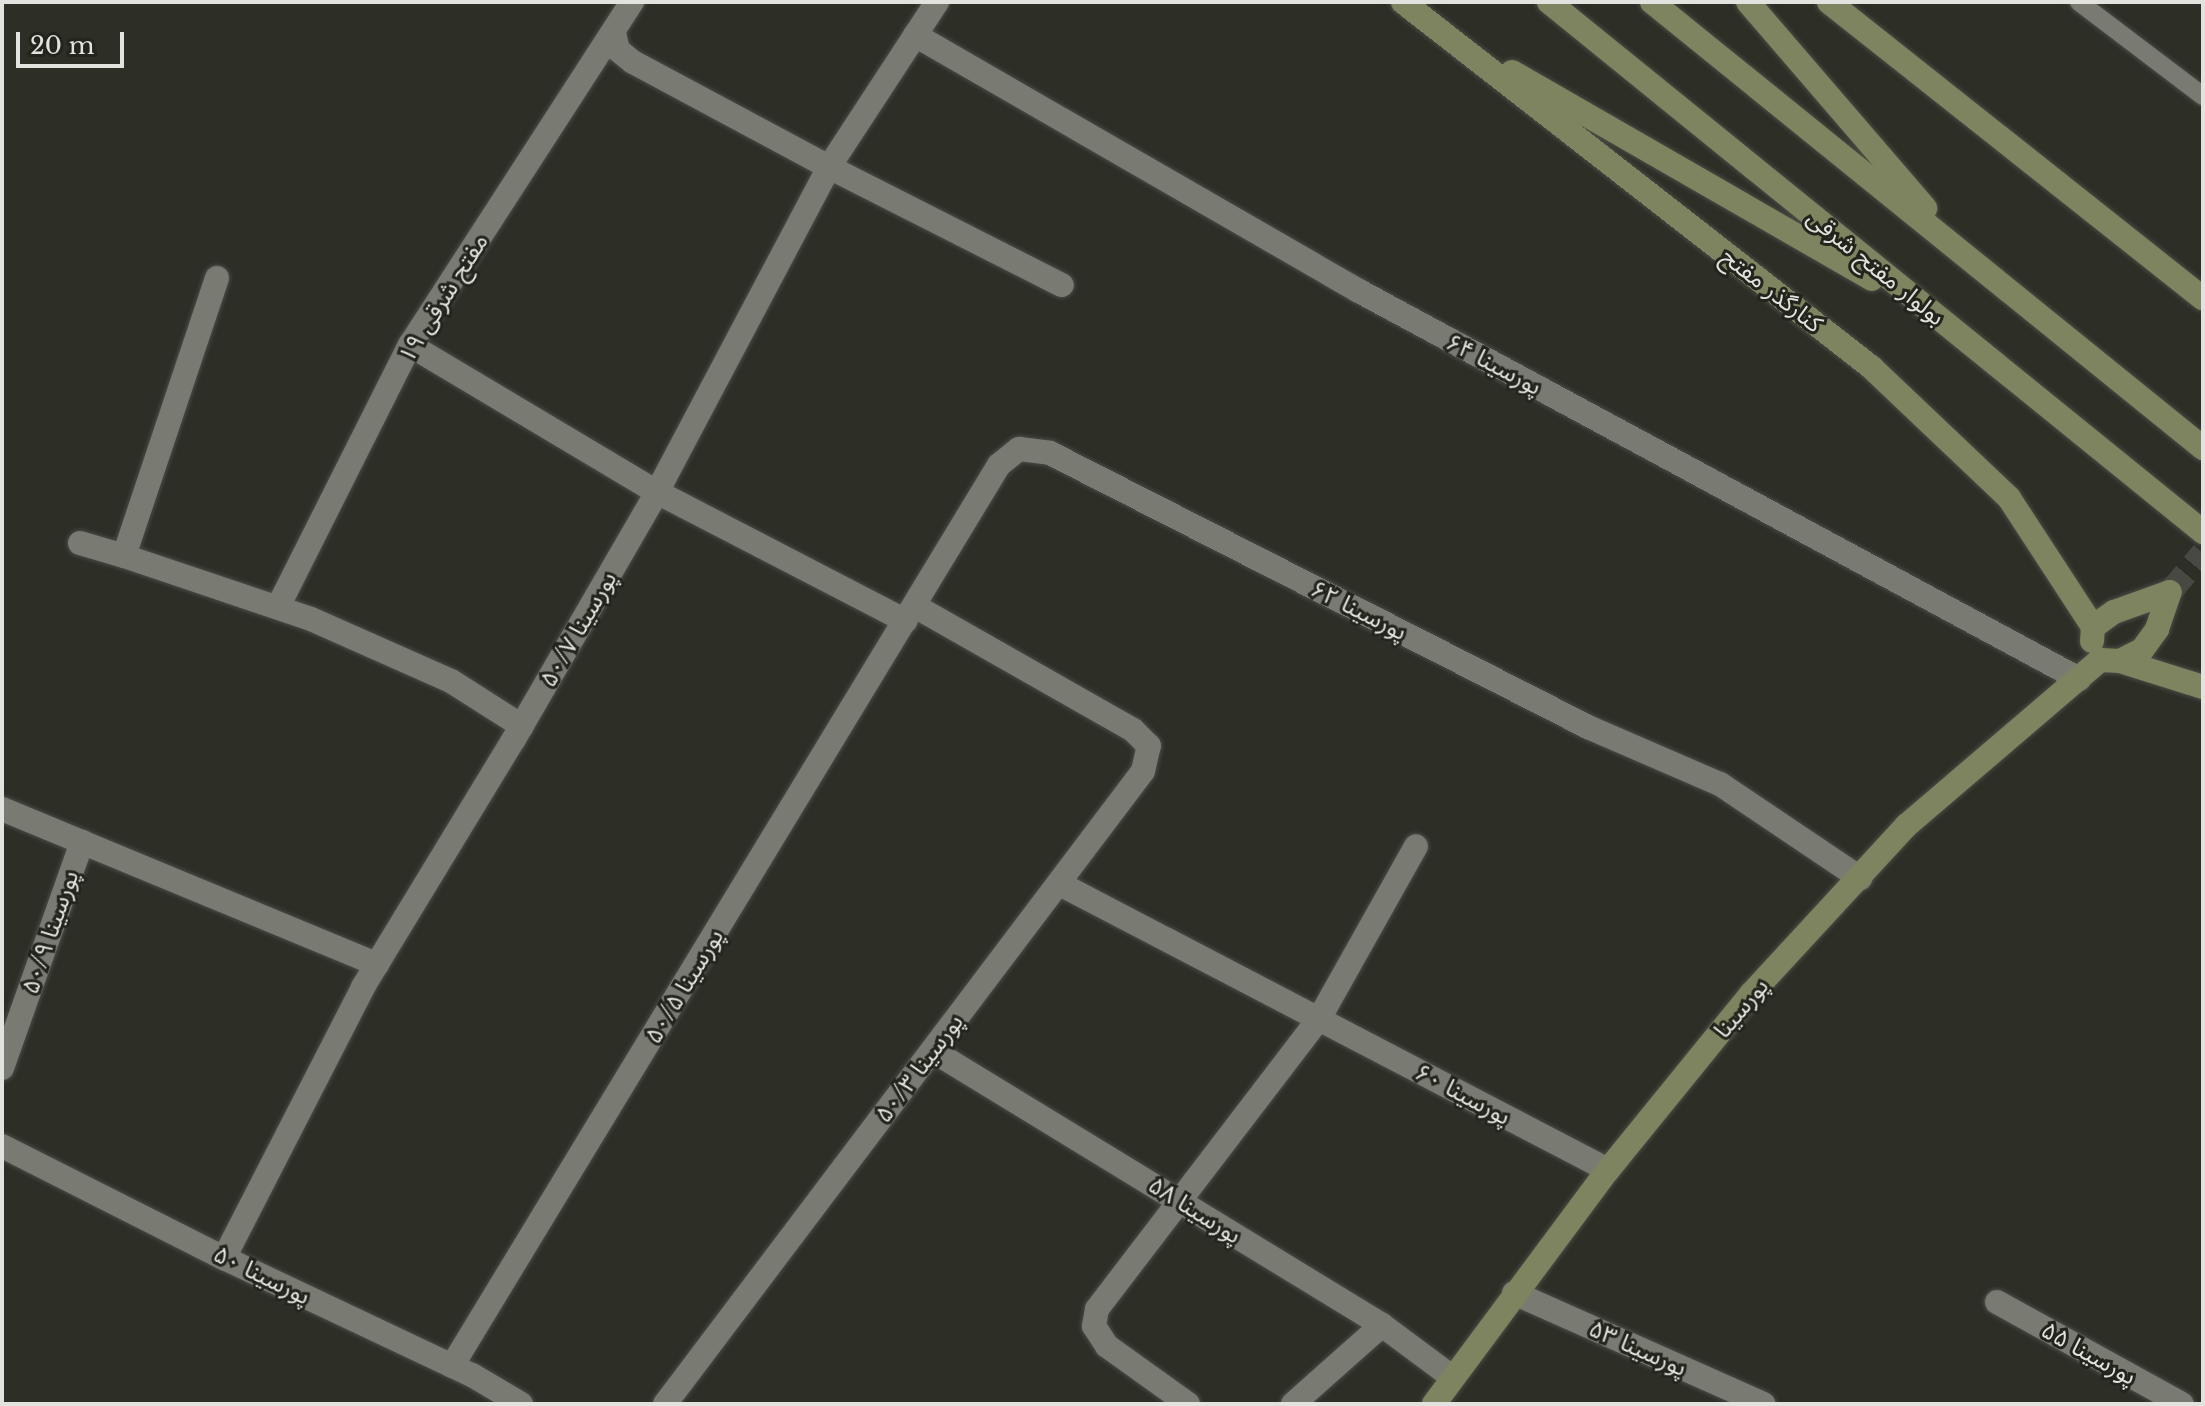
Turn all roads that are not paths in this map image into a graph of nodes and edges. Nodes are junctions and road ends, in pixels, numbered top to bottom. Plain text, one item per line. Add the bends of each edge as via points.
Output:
1 (632, 2) edge
2 (937, 2) edge
3 (1403, 2) edge
4 (1549, 2) edge
5 (1652, 2) edge
6 (1748, 2) edge
7 (1829, 2) edge
8 (2079, 2) edge
9 (1433, 27) junction
10 (614, 33) junction
11 (915, 35) junction
12 (2203, 96) edge
13 (829, 167) junction
14 (1966, 255) junction
15 (217, 278) dead end
16 (1062, 285) dead end
17 (2203, 298) edge
18 (1934, 315) junction
19 (410, 345) junction
20 (2203, 448) edge
21 (657, 492) junction
22 (2203, 532) edge
23 (80, 543) dead end
24 (124, 556) junction
25 (278, 607) junction
26 (910, 613) junction
27 (2093, 627) junction
28 (2110, 661) junction
29 (2079, 679) junction
30 (2203, 687) edge
31 (522, 726) junction
32 (2, 809) edge
33 (82, 842) junction
34 (1416, 846) dead end
35 (1860, 878) junction
36 (1060, 884) junction
37 (377, 964) junction
38 (1319, 1019) junction
39 (933, 1051) junction
40 (2, 1068) edge
41 (2, 1146) edge
42 (1608, 1170) junction
43 (1180, 1201) junction
44 (224, 1258) junction
45 (1514, 1293) junction
46 (1997, 1302) dead end
47 (1382, 1325) junction
48 (452, 1366) junction
49 (1452, 1377) junction
50 (521, 1404) edge
51 (665, 1404) edge
52 (1188, 1404) edge
53 (1293, 1404) edge
54 (1434, 1404) edge
55 (1763, 1404) edge
56 (2182, 1404) edge

1 - 10 street, مفتح شرقی ۱۹
2 - 11 street, پورسینا ۵۰/۷
3 - 9 street, کنارگذر مفتح
4 - 18 street, بولوار مفتح شرقی
5 - 14 street
6 - 14 street
7 - 17 street
8 - 12 lane
9 - 18 street
9 - 27 street, کنارگذر مفتح via 1871,367 2009,498
10 - 13 street via 618,50 633,62
10 - 19 street, مفتح شرقی ۱۹
11 - 13 street, پورسینا ۵۰/۷
11 - 29 street, پورسینا ۶۴ via 1359,291
13 - 16 street
13 - 21 street, پورسینا ۵۰/۷
14 - 20 street
15 - 24 street
18 - 22 street, بولوار مفتح شرقی
19 - 21 street
19 - 25 street, مفتح شرقی ۱۹
21 - 26 street
21 - 31 street, پورسینا ۵۰/۷
23 - 24 street
24 - 25 street
25 - 31 street via 451,681
26 - 35 street, پورسینا ۶۲ via 999,465 1019,449 1050,453 1588,727 1720,784
26 - 36 street, پورسینا ۵۰/۳ via 1133,730 1149,746 1143,771
26 - 48 street, پورسینا ۵۰/۵
27 - 28 street via 2091,647
27 - 28 street, پورسینا via 2114,612 2170,592 2157,629 2142,650
28 - 29 street, پورسینا
28 - 30 street
29 - 35 street, پورسینا via 1907,825
31 - 37 street, پورسینا ۵۰/۷
32 - 33 street
33 - 37 street
33 - 40 street, پورسینا ۵۰/۹
34 - 38 street
35 - 42 street, پورسینا via 1751,994
36 - 38 street, پورسینا ۶۰
36 - 39 street, پورسینا ۵۰/۳
37 - 44 street, پورسینا ۵۰/۷
38 - 42 street, پورسینا ۶۰
38 - 43 street
39 - 43 street, پورسینا ۵۸
39 - 51 street, پورسینا ۵۰/۳
41 - 44 street, پورسینا ۵۰
42 - 45 street, پورسینا
43 - 47 street, پورسینا ۵۸
43 - 52 street via 1097,1309 1094,1326 1107,1346
44 - 48 street, پورسینا ۵۰
45 - 49 street, پورسینا
45 - 55 street, پورسینا ۵۳
46 - 56 street, پورسینا ۵۵
47 - 49 street, پورسینا ۵۸
47 - 53 street
48 - 50 street, پورسینا ۵۰
49 - 54 street, پورسینا

